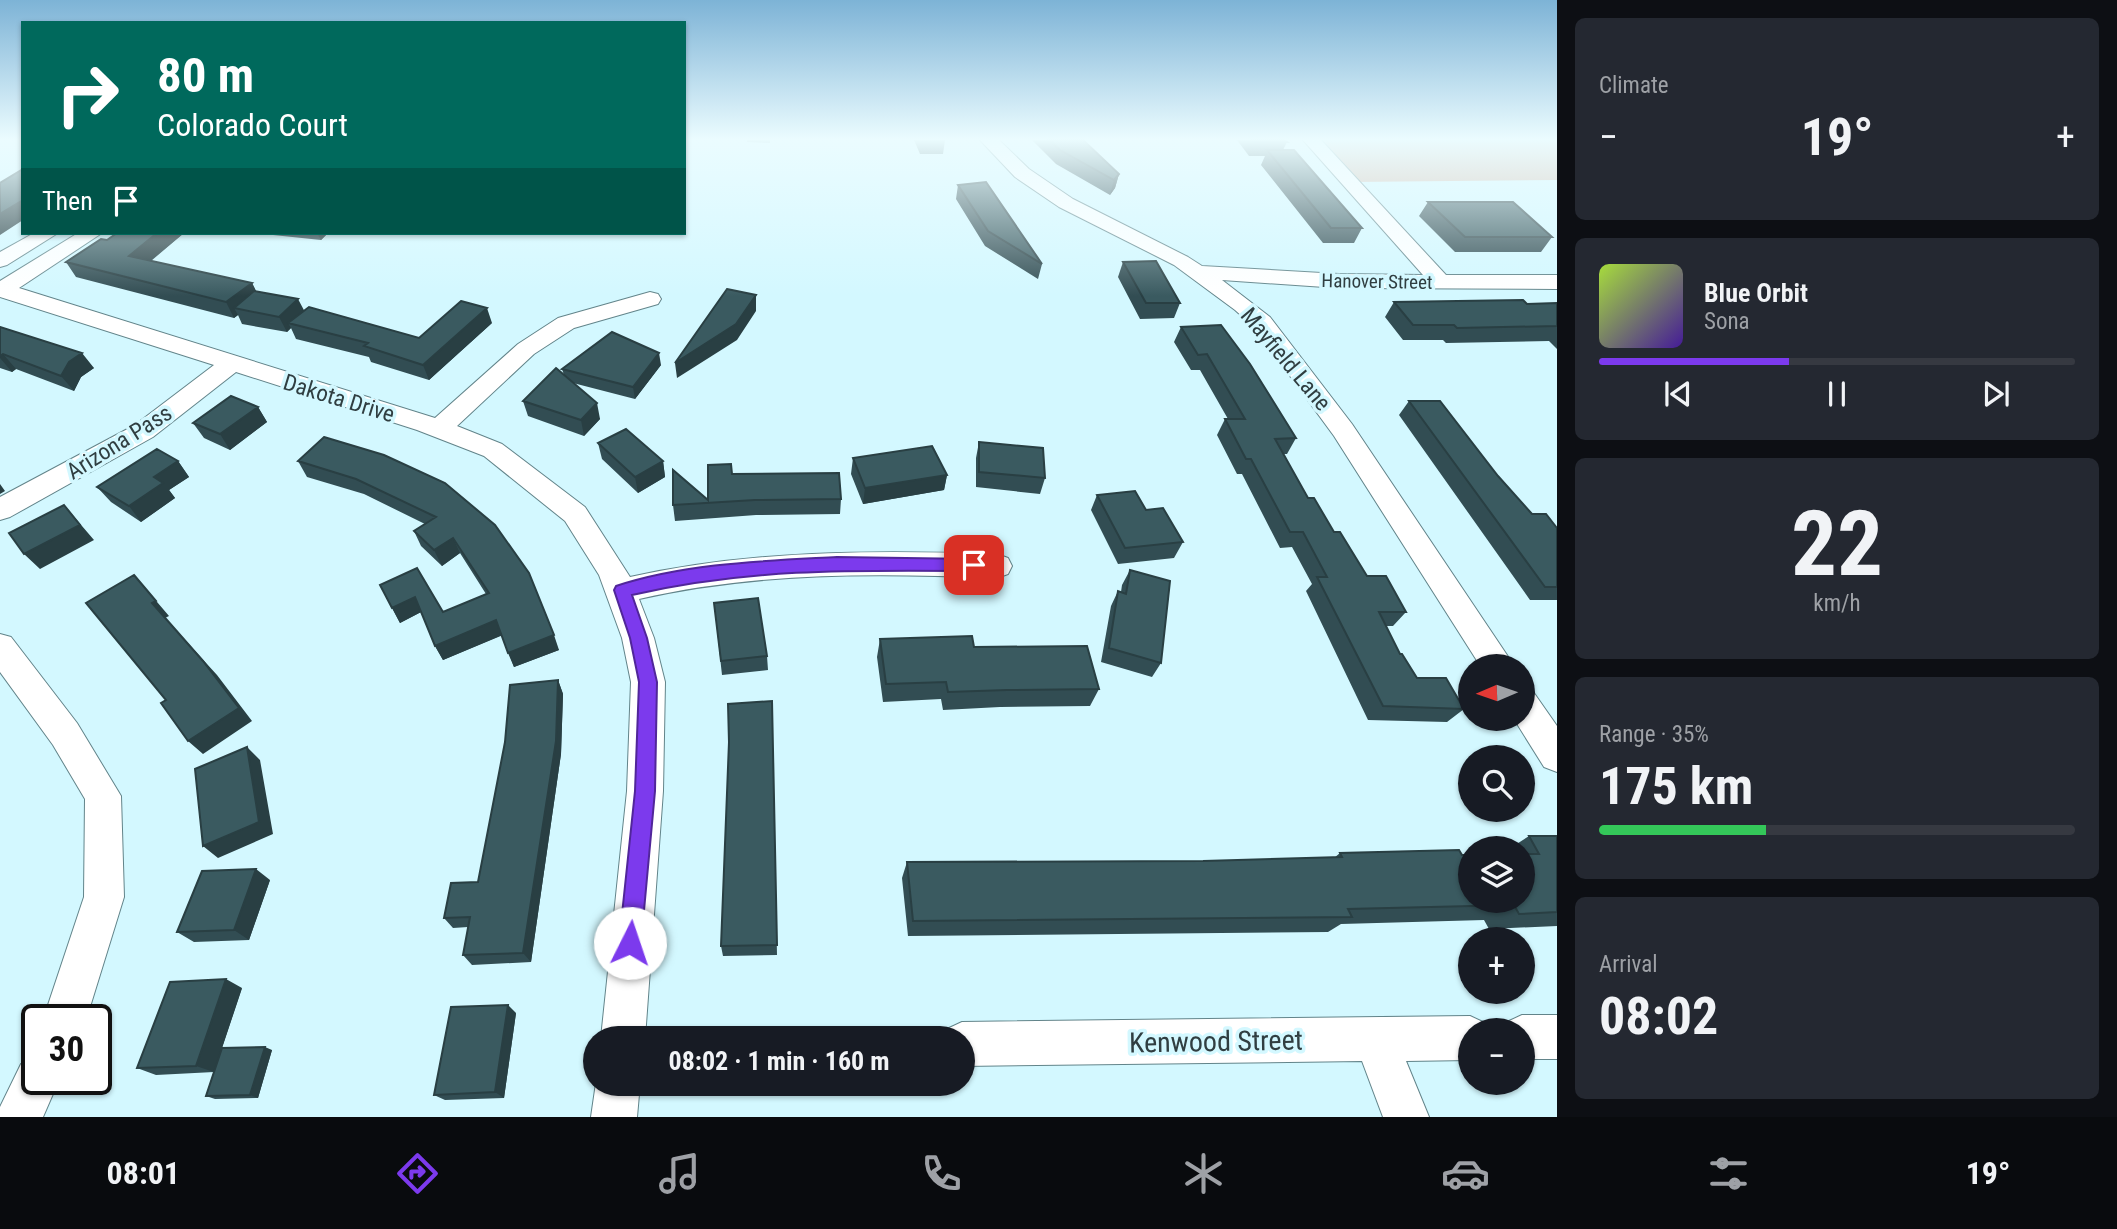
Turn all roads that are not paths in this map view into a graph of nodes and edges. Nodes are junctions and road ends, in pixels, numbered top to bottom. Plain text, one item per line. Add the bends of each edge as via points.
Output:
1 (1050, 192) edge
2 (1359, 192) edge
3 (45, 235) edge
4 (89, 235) edge
5 (0, 261) edge
6 (1198, 272) junction
7 (1441, 282) junction
8 (1557, 282) edge
9 (0, 290) edge
10 (650, 299) dead end
11 (231, 364) junction
12 (438, 429) junction
13 (0, 510) edge
14 (997, 566) dead end
15 (622, 590) junction
16 (0, 647) edge
17 (1490, 654) edge
18 (1535, 723) edge
19 (1557, 756) edge
20 (70, 1004) edge
21 (624, 1026) edge
22 (1535, 1037) edge
23 (1557, 1037) edge
24 (1458, 1038) edge
25 (1375, 1039) junction
26 (975, 1044) edge
27 (30, 1095) edge
28 (616, 1096) edge
29 (19, 1117) edge
30 (614, 1117) edge
31 (1406, 1117) edge

1 - 6 street, Mayfield Lane
2 - 7 street
3 - 5 street
4 - 9 street
6 - 7 street, Hanover Street via 1289,280
6 - 17 street, Mayfield Lane via 1262,322 1324,402
7 - 8 street, Hanover Street
9 - 11 street, Dakota Drive
10 - 12 street via 566,323 526,348
11 - 12 street, Dakota Drive
11 - 13 street, Arizona Pass via 144,431
12 - 15 street, Dakota Drive via 493,450 575,514
14 - 15 street via 878,563 753,568
15 - 21 street, Dakota Drive via 648,682 645,791
16 - 20 street via 65,734 103,796 104,897
18 - 19 street
22 - 23 street
24 - 25 street, Kenwood Street
25 - 26 street, Kenwood Street
25 - 31 street
27 - 29 street
28 - 30 street

